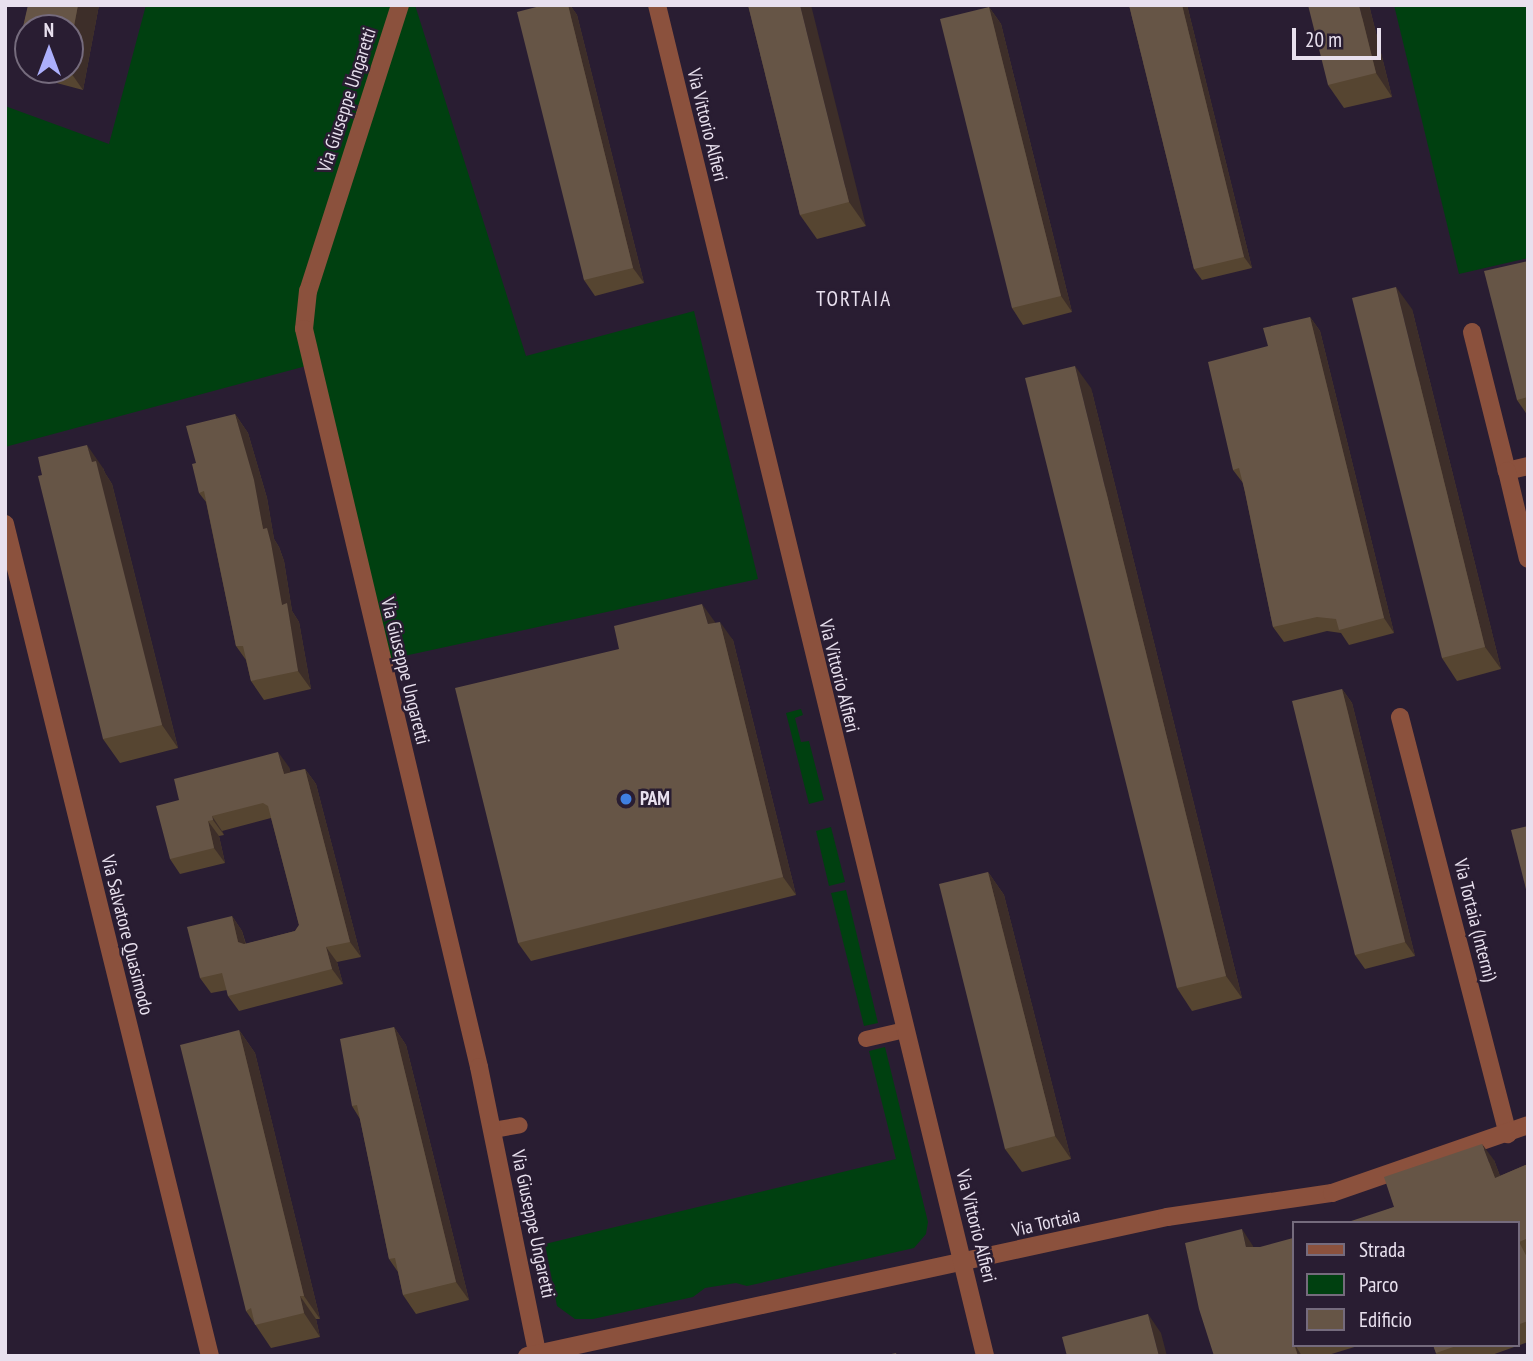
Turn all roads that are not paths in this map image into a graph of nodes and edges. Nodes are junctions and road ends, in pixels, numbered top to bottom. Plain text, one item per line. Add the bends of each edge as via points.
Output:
1 (400, 5) edge
2 (657, 5) edge
3 (1472, 332) dead end
4 (1528, 466) edge
5 (1507, 471) junction
6 (5, 524) edge
7 (1528, 559) edge
8 (11, 575) edge
9 (1401, 717) dead end
10 (905, 1030) junction
11 (866, 1039) dead end
12 (520, 1125) dead end
13 (1528, 1125) edge
14 (492, 1130) junction
15 (1508, 1134) junction
16 (963, 1263) junction
17 (534, 1355) edge
18 (210, 1356) edge
19 (985, 1356) edge

1 - 14 street, Via Giuseppe Ungaretti via 308,291 304,329
2 - 10 street, Via Vittorio Alfieri
3 - 5 street
4 - 5 street
5 - 7 street
6 - 8 street, Via Salvatore Quasimodo
8 - 18 street, Via Salvatore Quasimodo
9 - 15 street, Via Tortaia (Interni)
10 - 11 lane
10 - 16 street, Via Vittorio Alfieri
12 - 14 lane
13 - 15 street, Via Tortaia
14 - 17 street, Via Giuseppe Ungaretti
15 - 16 street, Via Tortaia via 1332,1193 1167,1217
16 - 17 street, Via Tortaia
16 - 19 street, Via Vittorio Alfieri

